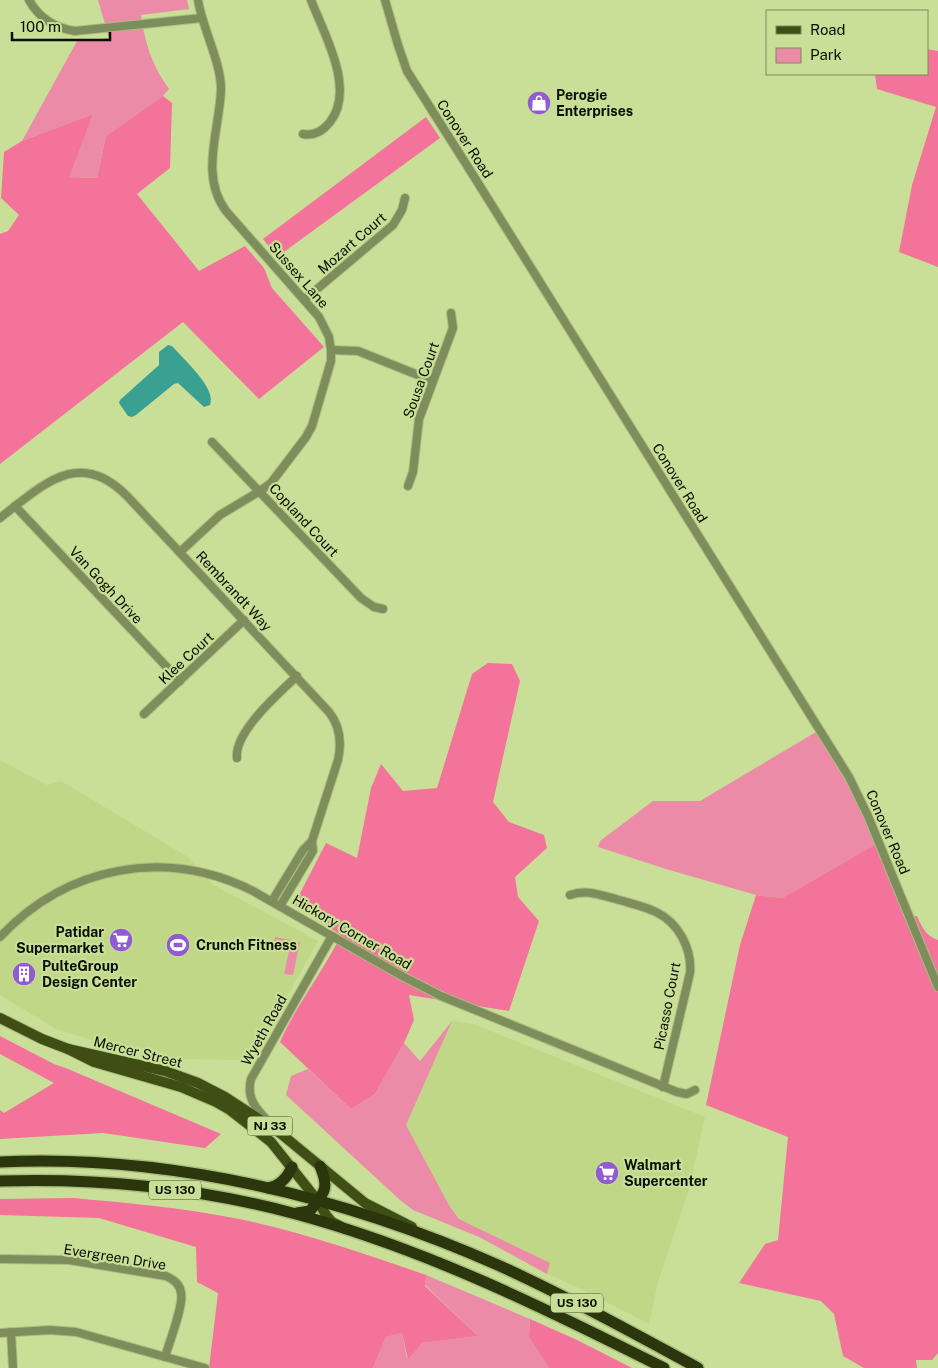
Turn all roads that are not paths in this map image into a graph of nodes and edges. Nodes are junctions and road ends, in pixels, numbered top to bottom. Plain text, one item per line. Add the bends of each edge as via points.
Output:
1 (28, 0) edge
2 (198, 0) edge
3 (311, 0) edge
4 (385, 0) edge
5 (202, 18) junction
6 (303, 134) dead end
7 (405, 198) dead end
8 (304, 300) junction
9 (451, 313) dead end
10 (331, 350) junction
11 (434, 380) junction
12 (212, 442) dead end
13 (408, 486) dead end
14 (260, 492) junction
15 (15, 506) junction
16 (0, 518) edge
17 (180, 552) junction
18 (382, 609) dead end
19 (244, 620) junction
20 (297, 676) junction
21 (180, 681) junction
22 (144, 714) dead end
23 (237, 758) dead end
24 (312, 841) junction
25 (570, 894) dead end
26 (272, 901) junction
27 (280, 906) junction
28 (332, 936) junction
29 (0, 937) edge
30 (938, 988) edge
31 (0, 1018) edge
32 (68, 1049) junction
33 (663, 1087) junction
34 (695, 1090) dead end
35 (280, 1133) junction
36 (0, 1162) edge
37 (320, 1166) junction
38 (292, 1167) junction
39 (0, 1181) edge
40 (268, 1188) junction
41 (318, 1201) junction
42 (296, 1214) junction
43 (345, 1229) junction
44 (451, 1246) junction
45 (0, 1259) edge
46 (11, 1332) junction
47 (0, 1333) edge
48 (165, 1357) junction
49 (13, 1368) edge
50 (205, 1368) edge
51 (664, 1368) edge
52 (698, 1368) edge

1 - 5 street via 37,13 51,23 75,31
2 - 5 street, Sussex Lane
3 - 6 street via 338,70 341,94 337,110 327,125 313,135
4 - 30 street, Conover Road via 402,58 414,83 849,777
5 - 8 street, Sussex Lane via 221,89 212,168 214,189 226,211
7 - 8 street, Mozart Court via 393,225
8 - 10 street, Sussex Lane via 324,325
9 - 11 street, Sousa Court via 453,328
10 - 11 street via 358,351
10 - 14 street, Sussex Lane via 330,366 309,432 280,473
11 - 13 street, Sousa Court via 419,419 413,472
12 - 14 street, Copland Court
14 - 17 street, Sussex Lane via 220,515
14 - 18 street, Copland Court via 361,598
15 - 16 street, Rembrandt Way
15 - 17 street, Rembrandt Way via 57,477 73,473 96,475 117,487
15 - 21 street, Van Gogh Drive
17 - 19 street, Rembrandt Way
19 - 20 street, Rembrandt Way
19 - 21 street, Klee Court
20 - 23 street via 251,725 239,742
20 - 24 street, Rembrandt Way via 333,716 340,742 330,787
21 - 22 street, Klee Court
24 - 26 street, Rembrandt Way
24 - 27 street, Rembrandt Way via 312,853
25 - 33 street, Picasso Court via 590,892 655,911 671,922 682,937 689,954 690,973
26 - 27 street, Hickory Corner Road
26 - 29 street, Hickory Corner Road via 236,883 204,873 165,868 124,869 83,880 53,895
27 - 28 street, Hickory Corner Road
28 - 33 street, Hickory Corner Road via 441,996
28 - 35 street, Wyeth Road via 250,1084 250,1097 256,1110
31 - 32 main road, Mercer Street / NJ 33
32 - 35 main road, Mercer Street / NJ 33 via 165,1070 198,1083
32 - 38 main road, Mercer Street / NJ 33 via 94,1062 181,1087 216,1102 260,1132
33 - 34 street, Hickory Corner Road via 686,1094
35 - 37 main road, Mercer Street / NJ 33
36 - 40 highway, US 130 via 81,1162 147,1167
37 - 41 highway via 326,1188
37 - 44 main road, Mercer Street / NJ 33 via 365,1203
38 - 40 highway via 285,1180
38 - 41 main road, Mercer Street / NJ 33
39 - 42 highway, US 130 via 93,1182 162,1188
40 - 41 highway, US 130
41 - 42 highway via 310,1211
41 - 43 main road, Mercer Street / NJ 33 via 332,1222
41 - 44 highway, US 130
42 - 43 highway, US 130
43 - 51 highway, US 130 via 450,1266 576,1323
44 - 52 highway, US 130 via 562,1296
45 - 48 street, Evergreen Drive via 69,1260 172,1279 180,1288 182,1300
46 - 47 street
46 - 48 street via 76,1332
46 - 49 street
48 - 50 street

